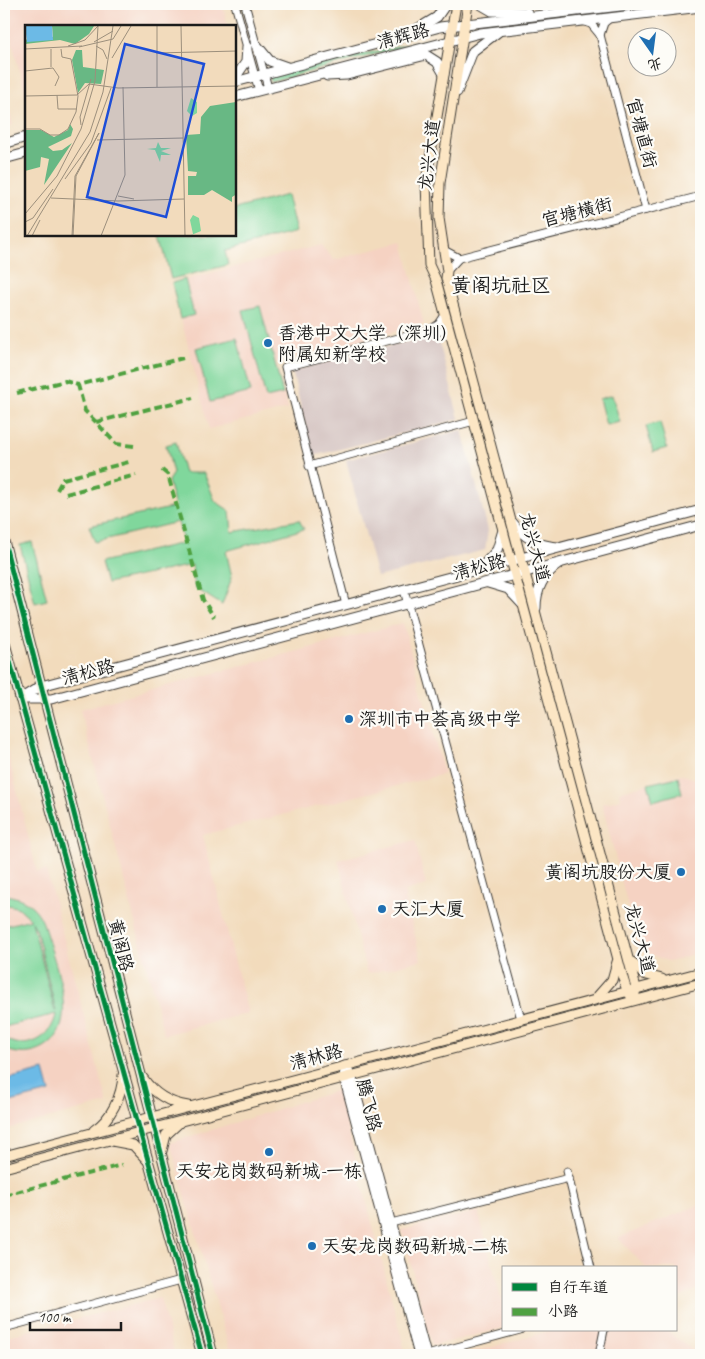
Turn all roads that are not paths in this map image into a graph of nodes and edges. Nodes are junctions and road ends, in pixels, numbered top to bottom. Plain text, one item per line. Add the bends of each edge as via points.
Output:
1 (235, 4) edge
2 (245, 4) edge
3 (446, 4) edge
4 (456, 4) edge
5 (468, 4) edge
6 (480, 4) edge
7 (638, 4) edge
8 (701, 7) edge
9 (540, 15) junction
10 (610, 18) junction
11 (584, 21) junction
12 (465, 24) junction
13 (452, 25) junction
14 (499, 31) junction
15 (600, 35) junction
16 (463, 37) junction
17 (449, 40) junction
18 (387, 41) junction
19 (252, 45) junction
20 (290, 67) junction
21 (444, 74) junction
22 (260, 75) junction
23 (310, 77) junction
24 (236, 78) edge
25 (236, 80) edge
26 (263, 90) junction
27 (236, 97) edge
28 (452, 106) junction
29 (25, 138) edge
30 (4, 144) edge
31 (25, 153) edge
32 (4, 159) edge
33 (701, 196) edge
34 (646, 210) junction
35 (444, 250) junction
36 (459, 258) junction
37 (448, 271) junction
38 (445, 315) junction
39 (430, 330) junction
40 (452, 337) junction
41 (474, 421) junction
42 (309, 466) junction
43 (701, 510) edge
44 (511, 521) junction
45 (701, 525) edge
46 (503, 528) junction
47 (4, 541) edge
48 (565, 547) junction
49 (521, 558) junction
50 (511, 561) junction
51 (565, 561) junction
52 (478, 570) junction
53 (525, 572) junction
54 (515, 575) junction
55 (485, 583) junction
56 (404, 590) junction
57 (408, 603) junction
58 (346, 605) junction
59 (524, 606) junction
60 (536, 613) junction
61 (4, 640) edge
62 (41, 686) junction
63 (20, 699) junction
64 (44, 700) junction
65 (624, 941) junction
66 (614, 943) junction
67 (626, 952) junction
68 (617, 954) junction
69 (701, 972) edge
70 (673, 979) junction
71 (701, 983) edge
72 (636, 988) junction
73 (626, 991) junction
74 (590, 1000) junction
75 (634, 1000) junction
76 (521, 1019) junction
77 (345, 1066) junction
78 (123, 1068) junction
79 (140, 1072) junction
80 (348, 1076) junction
81 (196, 1105) junction
82 (151, 1117) junction
83 (188, 1119) junction
84 (138, 1121) junction
85 (154, 1128) junction
86 (141, 1131) junction
87 (90, 1134) junction
88 (104, 1141) junction
89 (39, 1147) junction
90 (4, 1156) edge
91 (42, 1158) junction
92 (162, 1161) junction
93 (150, 1164) junction
94 (4, 1168) edge
95 (387, 1224) junction
96 (591, 1266) edge
97 (181, 1280) junction
98 (4, 1328) edge
99 (513, 1332) edge
100 (604, 1332) edge
101 (202, 1355) edge
102 (214, 1355) edge
103 (419, 1355) edge
104 (427, 1355) edge
105 (598, 1355) edge

1 - 19 street
2 - 19 street
3 - 18 street via 432,21
4 - 13 main road, 龙兴大道
5 - 12 main road, 龙兴大道
6 - 9 street via 492,12 523,11
7 - 9 street, 清辉路
8 - 10 street, 清辉路
9 - 12 street, 清辉路
10 - 11 street, 清辉路
10 - 15 street via 604,23
11 - 14 street, 清辉路
11 - 15 street
12 - 13 street, 清辉路
12 - 16 main road, 龙兴大道
13 - 17 main road, 龙兴大道
13 - 18 street, 清辉路
14 - 16 street, 清辉路
14 - 28 street via 473,51
15 - 34 street, 官塘直街
16 - 17 street, 清辉路
16 - 28 main road, 龙兴大道
17 - 21 main road, 龙兴大道
17 - 23 street, 清辉路
18 - 20 street, 清辉路
19 - 20 street via 270,61
19 - 22 street
19 - 24 street
20 - 22 street, 清辉路
21 - 23 street via 437,62 426,55 347,75
21 - 38 main road, 龙兴大道 via 426,182 429,265
22 - 25 street, 清辉路
22 - 26 street
23 - 26 street, 清辉路
26 - 27 street, 清辉路
28 - 35 main road, 龙兴大道 via 440,183 439,218
29 - 30 street
31 - 32 street
33 - 34 street, 官塘横街
34 - 36 street, 官塘横街
35 - 36 street
35 - 37 main road, 龙兴大道
36 - 37 street
37 - 44 main road, 龙兴大道 via 446,278
38 - 39 street
38 - 40 main road, 龙兴大道
39 - 40 street
39 - 42 street via 285,367
40 - 41 main road, 龙兴大道
41 - 42 street
41 - 46 main road, 龙兴大道
42 - 58 street
43 - 48 street, 清松路
44 - 48 street via 517,530 532,540
44 - 49 main road, 龙兴大道
45 - 51 street, 清松路
46 - 50 main road, 龙兴大道
46 - 52 street via 501,544
47 - 62 main road, 黄阁路
48 - 49 street, 清松路
49 - 50 street, 清松路
49 - 53 main road, 龙兴大道
50 - 52 street, 清松路
50 - 54 main road, 龙兴大道
51 - 53 street, 清松路
51 - 60 street via 552,569 543,581 536,597
52 - 56 street, 清松路
53 - 54 street, 清松路
53 - 60 main road, 龙兴大道
54 - 55 street, 清松路
54 - 59 main road, 龙兴大道
55 - 57 street, 清松路
55 - 59 street via 508,590
56 - 57 street
56 - 58 street, 清松路
57 - 64 street, 清松路
57 - 76 street
58 - 62 street, 清松路
59 - 66 main road, 龙兴大道
60 - 65 main road, 龙兴大道
61 - 63 main road, 黄阁路
62 - 63 street, 清松路
62 - 64 main road, 黄阁路
63 - 64 street, 清松路
63 - 78 main road, 黄阁路
64 - 79 main road, 黄阁路
65 - 66 main road
65 - 67 main road, 龙兴大道
66 - 68 main road, 龙兴大道
67 - 70 main road via 643,974
67 - 72 main road, 龙兴大道
68 - 73 main road, 龙兴大道
68 - 74 main road via 612,980 600,995
69 - 70 main road, 清林路
70 - 72 main road, 清林路
71 - 75 main road, 清林路
72 - 73 main road, 清林路
72 - 75 main road, 龙兴大道
73 - 74 main road, 清林路
73 - 75 main road, 龙兴大道
74 - 76 main road, 清林路
75 - 80 main road, 清林路
76 - 77 main road, 清林路
77 - 80 street, 腾飞路
77 - 81 main road, 清林路
78 - 84 main road, 黄阁路
78 - 87 main road via 115,1106
79 - 81 main road via 150,1087 164,1098
79 - 82 main road, 黄阁路
80 - 83 main road, 清林路
80 - 95 street, 腾飞路
81 - 82 main road, 清林路
82 - 84 main road, 清林路
82 - 85 main road, 黄阁路
83 - 85 main road, 清林路
83 - 92 main road via 171,1128 166,1135
84 - 86 main road, 黄阁路
84 - 87 main road, 清林路
85 - 86 main road, 清林路
85 - 92 main road, 黄阁路
86 - 88 main road, 清林路
86 - 93 main road, 黄阁路
87 - 89 main road, 清林路
88 - 91 main road, 清林路
88 - 93 main road via 133,1145
89 - 90 main road, 清林路
89 - 91 main road
91 - 94 main road, 清林路
92 - 102 main road, 黄阁路
93 - 97 main road, 黄阁路
95 - 96 street via 568,1174
95 - 103 street, 腾飞路
95 - 104 street, 腾飞路
97 - 98 street
97 - 101 main road, 黄阁路
99 - 104 street
100 - 105 street

